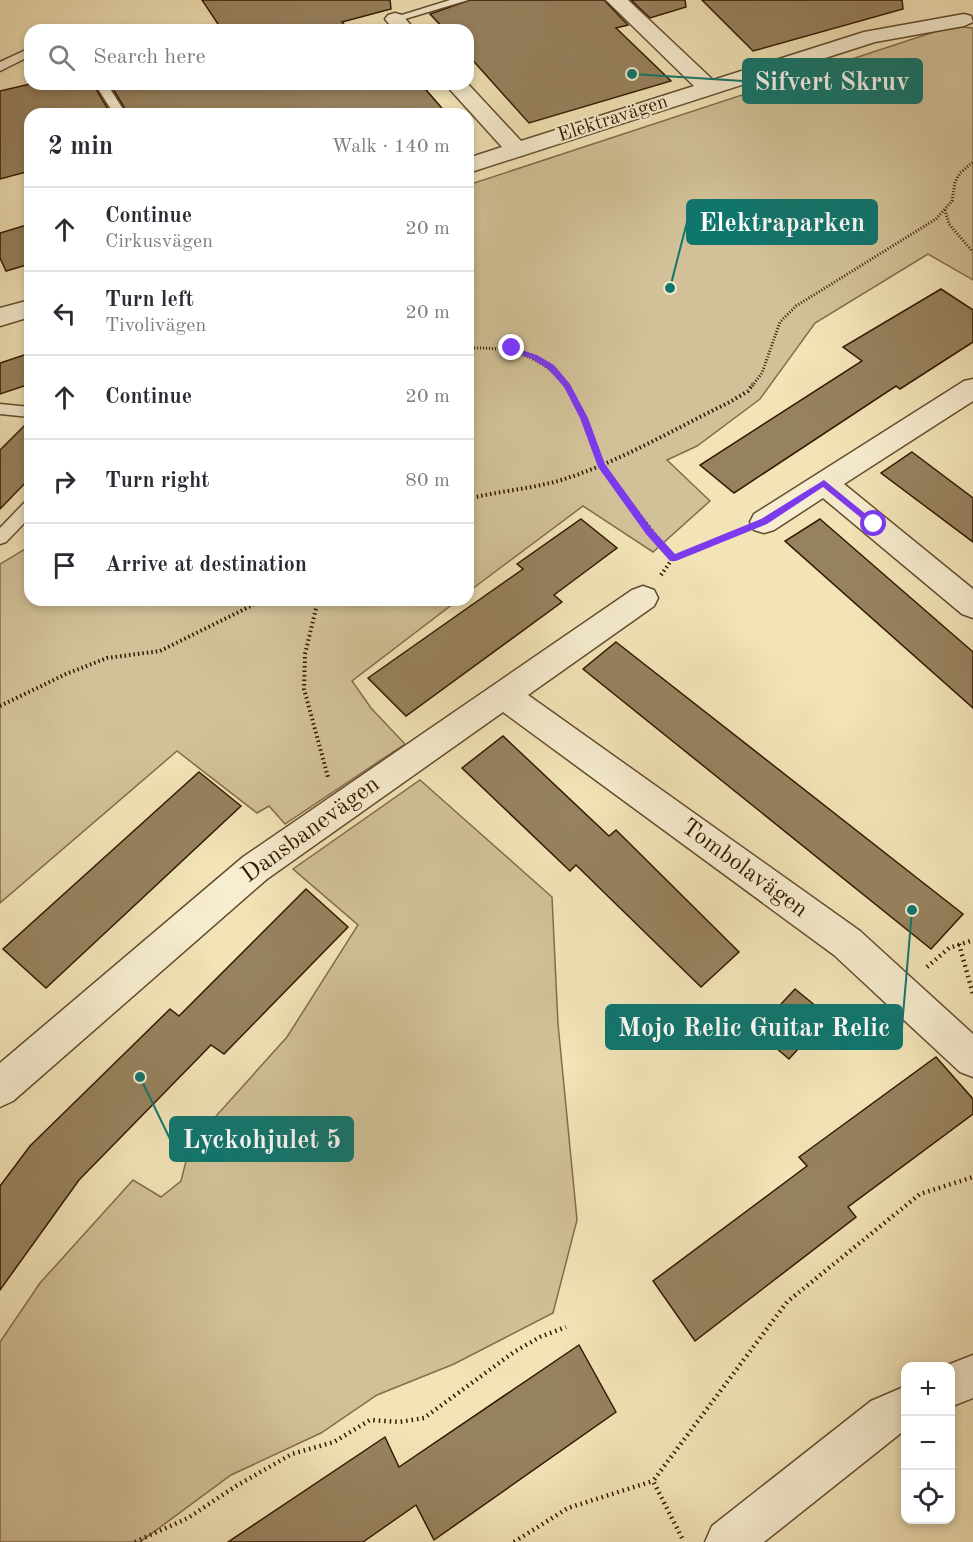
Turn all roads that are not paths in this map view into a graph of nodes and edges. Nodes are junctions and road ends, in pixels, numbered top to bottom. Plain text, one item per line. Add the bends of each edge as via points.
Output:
1 (462, 0) edge
2 (616, 0) edge
3 (968, 21) edge
4 (400, 24) edge
5 (871, 36) junction
6 (24, 54) edge
7 (0, 67) edge
8 (709, 88) junction
9 (105, 90) edge
10 (462, 90) edge
11 (116, 108) edge
12 (517, 150) junction
13 (474, 164) edge
14 (24, 310) edge
15 (0, 317) edge
16 (973, 388) edge
17 (0, 409) edge
18 (24, 411) edge
19 (824, 483) junction
20 (24, 513) edge
21 (764, 522) road end
22 (0, 537) edge
23 (643, 598) dead end
24 (973, 606) edge
25 (502, 694) junction
26 (973, 1059) edge
27 (0, 1088) edge
28 (973, 1376) edge
29 (955, 1384) edge
30 (901, 1409) edge
31 (728, 1542) edge

1 - 4 lane
2 - 8 street, Elektravägen
3 - 5 street, Elektravägen
3 - 5 street, Elektravägen via 930,7
5 - 8 street, Elektravägen
6 - 7 lane
8 - 12 street, Elektravägen
9 - 11 lane
10 - 12 street
12 - 13 street, Elektravägen
14 - 15 street
16 - 19 street
17 - 18 lane
19 - 21 street
19 - 24 street
20 - 22 lane
23 - 25 street, Dansbanevägen
25 - 26 street, Tombolavägen via 847,943
25 - 27 street, Dansbanevägen via 255,868
28 - 29 street
30 - 31 street via 886,1416

